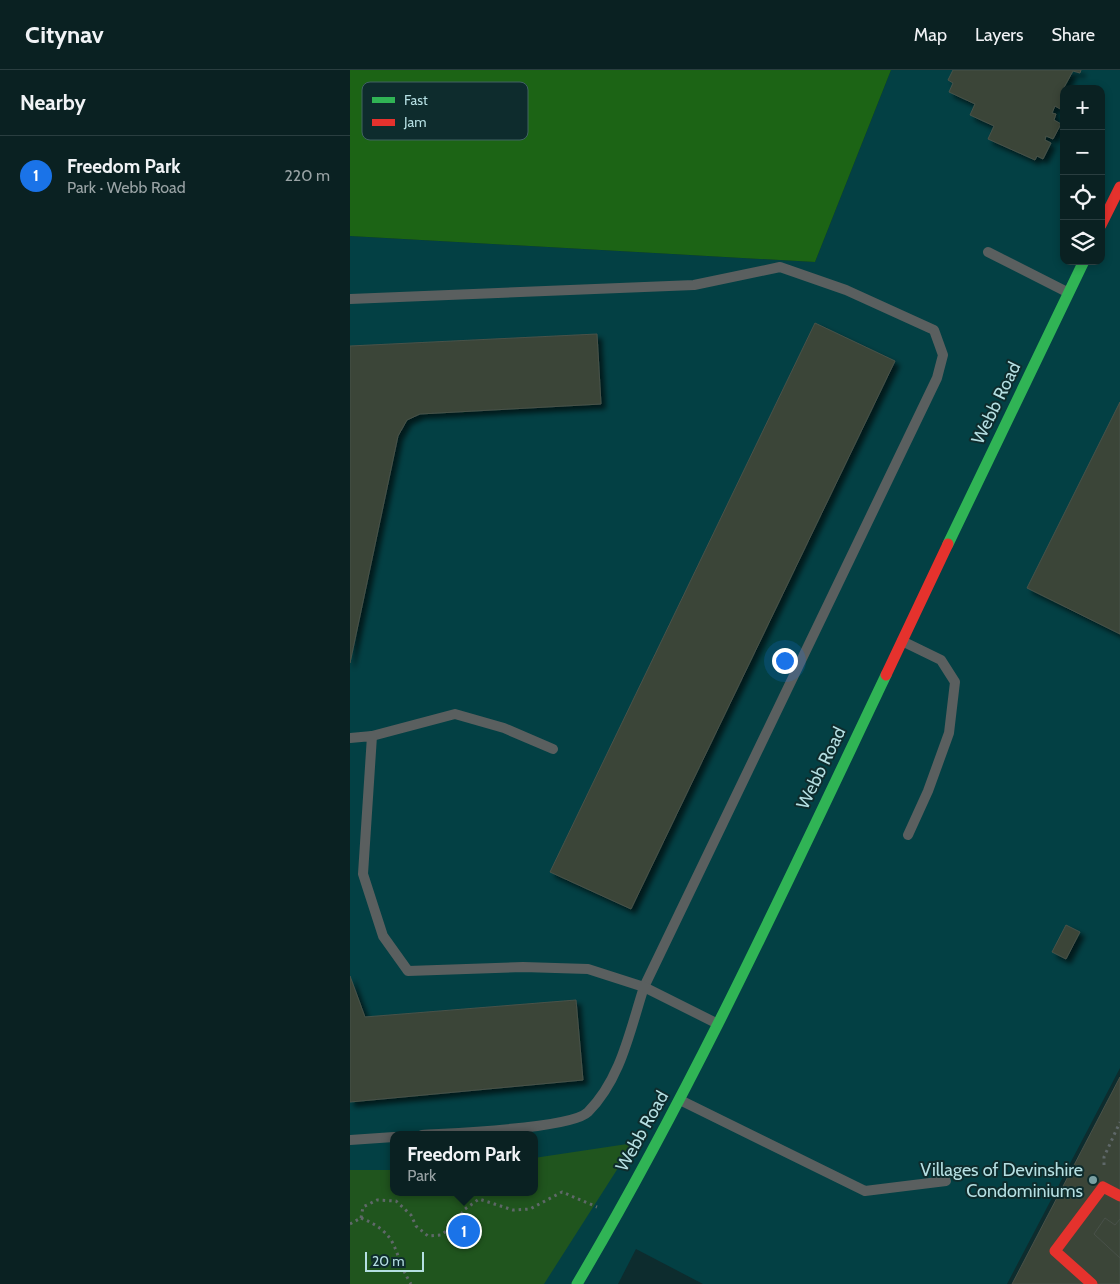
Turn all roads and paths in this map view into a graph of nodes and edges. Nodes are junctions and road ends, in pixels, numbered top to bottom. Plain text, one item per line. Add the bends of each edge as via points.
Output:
1 (1120, 186) edge
2 (1103, 220) edge
3 (988, 252) dead end
4 (1082, 265) edge
5 (1068, 293) junction
6 (350, 299) edge
7 (902, 640) junction
8 (372, 736) junction
9 (350, 738) edge
10 (553, 749) dead end
11 (908, 835) dead end
12 (644, 987) junction
13 (719, 1024) junction
14 (680, 1100) junction
15 (1120, 1122) edge
16 (473, 1131) edge
17 (390, 1137) edge
18 (350, 1140) edge
19 (946, 1180) dead end
20 (1103, 1187) junction
21 (1120, 1196) edge
22 (617, 1216) junction
23 (361, 1218) junction
24 (350, 1224) edge
25 (411, 1284) edge
26 (577, 1284) edge
27 (1092, 1284) edge

1 - 2 street
3 - 5 lane
4 - 5 street, Webb Road
5 - 7 street, Webb Road
6 - 12 lane via 694,285 780,267 846,290 934,330 943,355 937,378
7 - 11 lane via 941,660 955,682 949,733
7 - 13 street, Webb Road
8 - 9 lane
8 - 10 lane via 455,714 504,728
8 - 12 lane via 363,874 384,936 408,972 522,967 588,969
12 - 13 lane
12 - 16 lane via 616,1075 587,1114 549,1125
13 - 14 street, Webb Road
14 - 19 lane via 865,1192
14 - 22 street, Webb Road
15 - 20 path via 1104,1157
17 - 18 lane
20 - 21 street
20 - 27 street via 1055,1251
22 - 23 path via 562,1192 530,1210 513,1210 479,1200 465,1209 452,1227 441,1235 428,1236 396,1201 377,1200 363,1207
22 - 26 street, Webb Road
23 - 24 path
23 - 25 path via 379,1226 394,1243 403,1272

